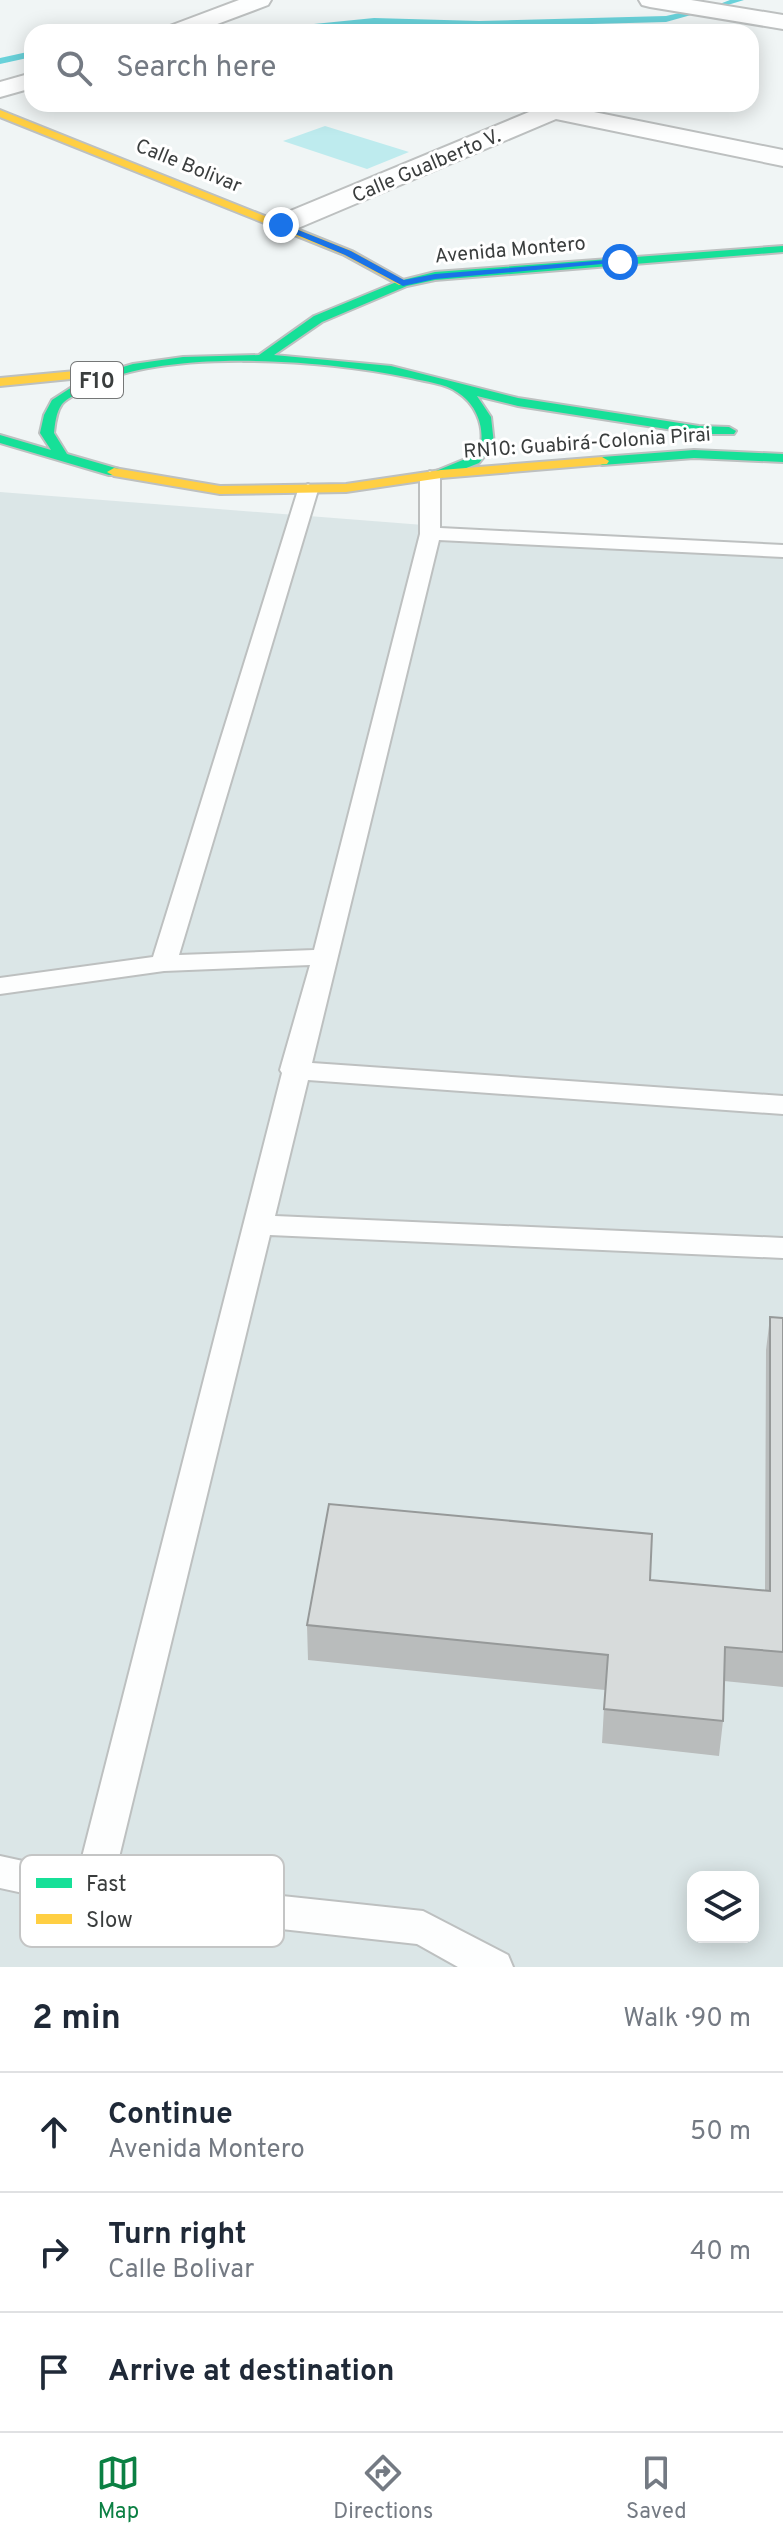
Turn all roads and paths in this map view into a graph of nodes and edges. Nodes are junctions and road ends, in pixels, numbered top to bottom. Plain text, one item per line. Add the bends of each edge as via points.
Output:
1 (260, 0) edge
2 (650, 0) edge
3 (783, 3) edge
4 (751, 17) junction
5 (783, 22) edge
6 (196, 24) edge
7 (737, 24) edge
8 (24, 82) edge
9 (0, 90) edge
10 (553, 112) edge
11 (581, 112) edge
12 (0, 113) edge
13 (783, 158) edge
14 (281, 225) junction
15 (783, 249) edge
16 (403, 283) junction
17 (261, 359) junction
18 (131, 369) junction
19 (0, 382) edge
20 (460, 388) junction
21 (741, 432) dead end
22 (0, 439) edge
23 (62, 457) junction
24 (783, 458) edge
25 (435, 476) junction
26 (308, 490) junction
27 (430, 534) junction
28 (783, 551) edge
29 (324, 957) junction
30 (164, 963) junction
31 (0, 986) edge
32 (294, 1070) junction
33 (783, 1105) edge
34 (256, 1225) junction
35 (783, 1248) edge
36 (101, 1855) edge
37 (0, 1872) edge
38 (20, 1876) edge
39 (284, 1913) edge
40 (494, 1967) edge

1 - 6 street
2 - 4 street
3 - 4 street
4 - 5 street
4 - 7 street
8 - 9 street
10 - 14 street, Calle Gualberto V.
11 - 13 street
12 - 14 main road, Calle Bolivar
14 - 16 main road, Calle Bolivar
15 - 16 main road, Avenida Montero via 435,276
16 - 17 main road, Avenida Montero via 318,319
17 - 18 main road, F10
17 - 20 main road, F10 via 363,364
18 - 19 main road, F10
18 - 23 main road, F10 via 85,383 60,398 47,433
20 - 21 main road, RN10: Guabirá-Colonia Pirai / F10 via 549,407
20 - 25 main road via 488,424 487,444 477,459
22 - 23 main road
23 - 26 main road via 102,470 220,490
24 - 25 main road, RN10: Guabirá-Colonia Pirai via 694,454
25 - 26 main road
25 - 27 lane
26 - 30 lane
27 - 28 lane
27 - 29 lane
29 - 30 lane
29 - 32 lane
30 - 31 lane
32 - 33 lane
32 - 34 lane
34 - 35 lane
34 - 36 lane
37 - 38 lane
39 - 40 lane via 423,1928

